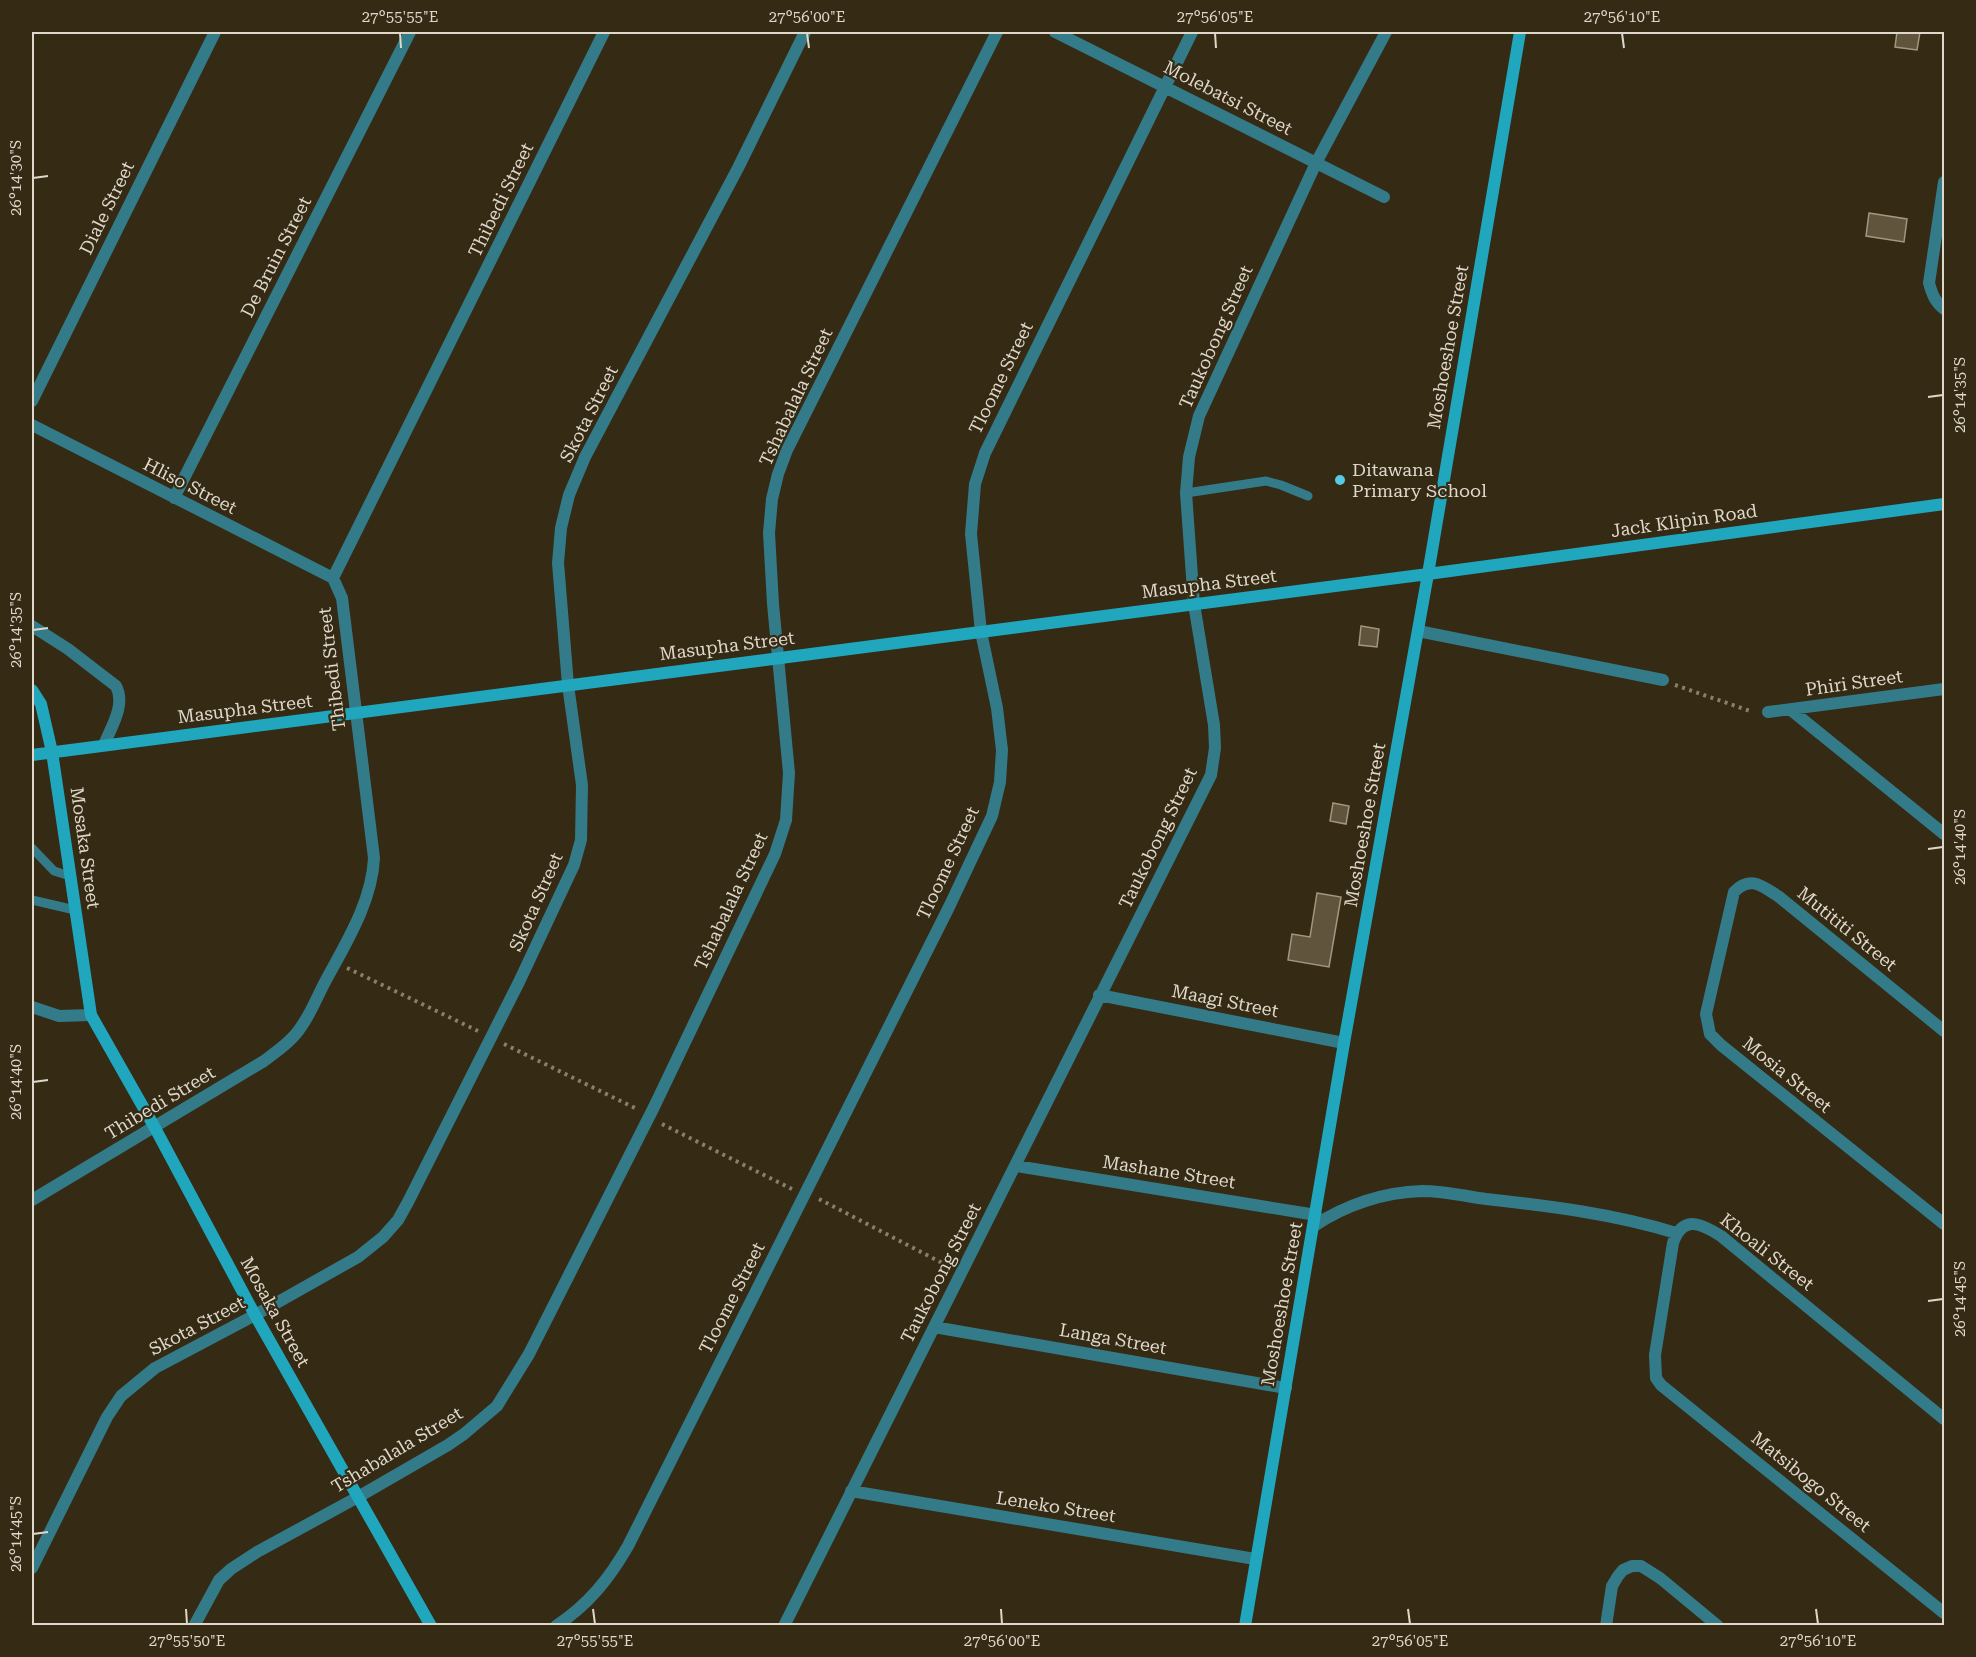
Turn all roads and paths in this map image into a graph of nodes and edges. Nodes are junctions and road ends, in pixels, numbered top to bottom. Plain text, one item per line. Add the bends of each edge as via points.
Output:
1 (215, 32) edge
2 (410, 32) edge
3 (604, 32) edge
4 (805, 32) edge
5 (997, 32) edge
6 (1055, 32) edge
7 (1192, 32) edge
8 (1386, 32) edge
9 (1520, 32) edge
10 (1165, 87) junction
11 (1316, 163) junction
12 (1944, 182) edge
13 (1384, 197) dead end
14 (1944, 309) edge
15 (32, 401) edge
16 (32, 425) edge
17 (1186, 493) junction
18 (1308, 496) dead end
19 (174, 498) junction
20 (1944, 504) edge
21 (1428, 574) junction
22 (333, 578) junction
23 (1194, 604) junction
24 (32, 626) edge
25 (1418, 631) junction
26 (981, 632) junction
27 (778, 658) junction
28 (1664, 680) joint
29 (568, 685) junction
30 (1944, 689) edge
31 (32, 690) edge
32 (1791, 710) junction
33 (1768, 712) joint
34 (355, 713) junction
35 (104, 745) junction
36 (52, 752) junction
37 (32, 754) edge
38 (1944, 834) edge
39 (32, 848) edge
40 (70, 876) junction
41 (32, 900) edge
42 (1730, 906) joint
43 (75, 910) junction
44 (1099, 995) junction
45 (32, 1007) edge
46 (91, 1015) junction
47 (1944, 1031) edge
48 (1344, 1043) junction
49 (155, 1128) junction
50 (1016, 1166) junction
51 (32, 1200) edge
52 (1315, 1220) junction
53 (1944, 1224) edge
54 (1676, 1233) junction
55 (255, 1315) junction
56 (934, 1327) junction
57 (1286, 1388) junction
58 (1944, 1419) edge
59 (851, 1491) junction
60 (358, 1497) junction
61 (1255, 1559) junction
62 (32, 1568) edge
63 (1944, 1612) edge
64 (194, 1626) edge
65 (430, 1626) edge
66 (556, 1626) edge
67 (784, 1626) edge
68 (1245, 1626) edge
69 (1606, 1626) edge
70 (1718, 1626) edge

1 - 15 street, Diale Street
2 - 19 street, De Bruin Street
3 - 22 street, Thibedi Street
4 - 29 street, Skota Street via 738,168 585,457 569,495 558,563
5 - 27 street, Tshabalala Street via 778,474 769,533
6 - 10 street, Molebatsi Street
7 - 10 street, Tloome Street
8 - 11 street, Taukobong Street
9 - 21 street, Moshoeshoe Street
10 - 11 street, Molebatsi Street
10 - 26 street, Tloome Street via 985,453 975,484 971,534
11 - 13 street, Molebatsi Street
11 - 17 street, Taukobong Street via 1198,416
12 - 14 street via 1929,283
16 - 19 street, Hliso Street
17 - 18 lane via 1266,481
17 - 23 street, Taukobong Street
19 - 22 street, Hliso Street
20 - 21 street, Jack Klipin Road
21 - 23 street, Masupha Street
21 - 25 street, Moshoeshoe Street
22 - 34 street, Thibedi Street via 342,598
23 - 26 street, Masupha Street
23 - 44 street, Taukobong Street via 1214,725 1211,775
24 - 35 street via 116,686 120,703
25 - 28 street
25 - 48 street, Moshoeshoe Street
26 - 27 street, Masupha Street
26 - 66 street, Tloome Street via 1002,750 992,816 616,1567 589,1601
27 - 29 street, Masupha Street
27 - 60 street, Tshabalala Street via 789,773 786,820 775,854 654,1107 529,1354 497,1406 448,1445
28 - 33 path via 1749,712
29 - 34 street, Masupha Street
29 - 55 street, Skota Street via 582,785 581,840 574,865 519,982 398,1220 358,1257
30 - 32 street, Phiri Street
31 - 36 street, Mosaka Street via 41,704
32 - 33 street, Phiri Street
32 - 38 street
34 - 35 street, Masupha Street
34 - 49 street, Thibedi Street via 374,858 368,895 301,1027 288,1042
35 - 36 street, Masupha Street
36 - 37 street, Masupha Street
36 - 40 street, Mosaka Street
39 - 40 lane via 54,871
40 - 43 street, Mosaka Street
41 - 43 lane
42 - 47 street, Mutititi Street via 1740,886 1762,886
42 - 53 street, Mosia Street via 1706,1014 1710,1034
43 - 46 street, Mosaka Street
44 - 48 street, Maagi Street
44 - 50 street, Taukobong Street
45 - 46 street via 59,1016
46 - 49 street, Mosaka Street
48 - 52 street, Moshoeshoe Street
49 - 51 street, Thibedi Street
49 - 55 street, Mosaka Street
50 - 52 street, Mashane Street
50 - 56 street, Taukobong Street
52 - 54 street via 1357,1203 1424,1191 1636,1221
52 - 57 street, Moshoeshoe Street
54 - 58 street, Khoali Street via 1687,1225 1701,1224 1721,1236
54 - 63 street, Matsibogo Street via 1655,1355 1660,1385
55 - 60 street, Mosaka Street
55 - 62 street, Skota Street via 155,1368 121,1396 106,1416
56 - 57 street, Langa Street
56 - 59 street, Taukobong Street
57 - 61 street, Moshoeshoe Street
59 - 61 street, Leneko Street
59 - 67 street, Taukobong Street
60 - 64 street, Tshabalala Street via 231,1569 219,1580
60 - 65 street, Mosaka Street
61 - 68 street, Moshoeshoe Street
69 - 70 street via 1612,1586 1623,1570 1632,1566 1641,1566 1660,1578

